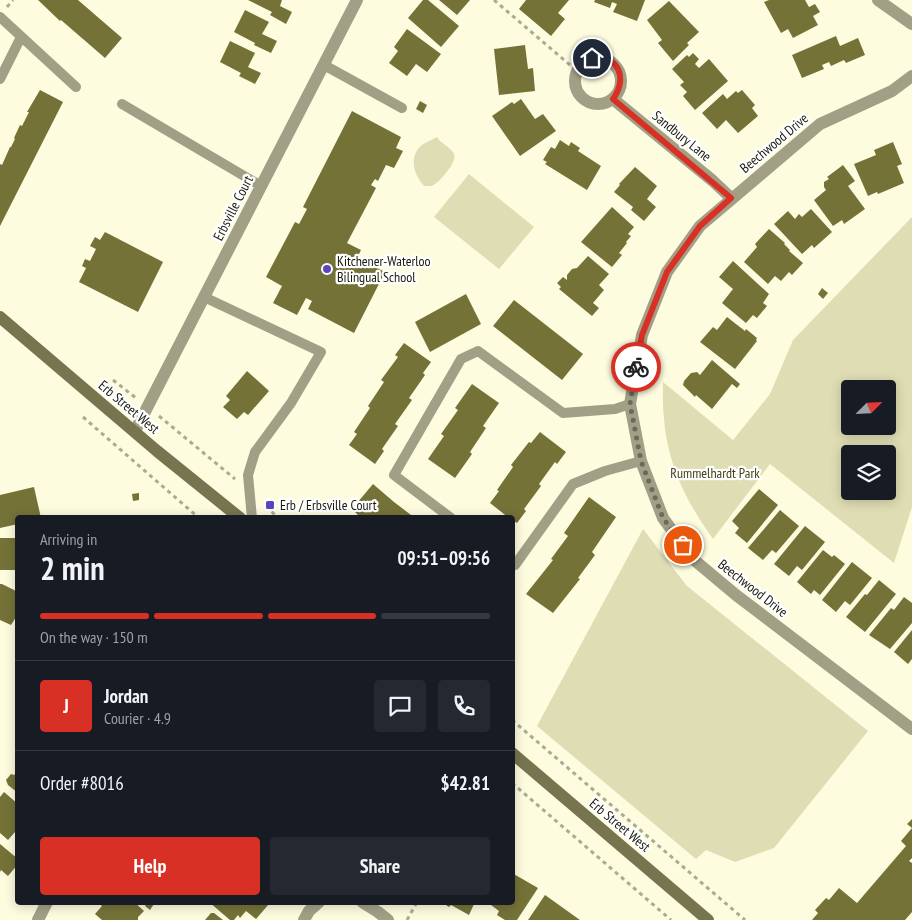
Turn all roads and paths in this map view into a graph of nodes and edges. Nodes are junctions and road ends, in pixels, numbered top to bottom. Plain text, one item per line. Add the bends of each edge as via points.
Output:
1 (357, 0) edge
2 (494, 0) edge
3 (878, 0) edge
4 (0, 17) edge
5 (912, 24) edge
6 (21, 37) junction
7 (324, 65) junction
8 (576, 70) junction
9 (912, 76) edge
10 (0, 80) edge
11 (76, 87) dead end
12 (613, 99) junction
13 (122, 104) dead end
14 (402, 108) dead end
15 (261, 186) junction
16 (731, 198) junction
17 (204, 297) junction
18 (0, 317) edge
19 (630, 404) junction
20 (83, 417) dead end
21 (176, 429) dead end
22 (135, 431) junction
23 (641, 461) junction
24 (249, 491) junction
25 (196, 515) edge
26 (236, 515) edge
27 (252, 515) edge
28 (275, 515) edge
29 (447, 515) edge
30 (515, 565) edge
31 (515, 723) edge
32 (912, 729) edge
33 (515, 756) edge
34 (515, 786) edge
35 (46, 905) edge
36 (316, 905) edge
37 (367, 905) edge
38 (415, 905) edge
39 (38, 920) edge
40 (304, 920) edge
41 (388, 920) edge
42 (407, 920) edge
43 (671, 920) edge
44 (708, 920) edge
45 (745, 920) edge

1 - 7 street, Erbsville Court
2 - 8 path
3 - 5 street
4 - 6 lane
6 - 10 lane
6 - 11 lane
7 - 14 lane
7 - 15 street, Erbsville Court
8 - 12 street via 574,85 583,99 594,104
8 - 12 street via 592,58 606,58 613,63 620,74 621,84
9 - 16 street, Beechwood Drive via 892,91 820,124
12 - 16 street, Sandbury Lane
13 - 15 lane
15 - 17 street, Erbsville Court
16 - 19 street, Beechwood Drive via 700,226 667,272 642,335
17 - 22 street, Erbsville Court
17 - 24 lane via 321,352 291,403 255,452 248,474
18 - 22 main road, Erb Street West
19 - 23 street, Beechwood Drive
19 - 29 lane via 615,409 563,413 478,351 461,359 394,475
20 - 25 path
21 - 24 path
22 - 26 main road, Erb Street West
23 - 30 lane via 605,470 573,484
23 - 32 street, Beechwood Drive via 663,518 693,559
24 - 27 lane
24 - 28 path
31 - 45 path
33 - 44 main road, Erb Street West
34 - 43 path
35 - 39 street
36 - 40 street
37 - 41 street
38 - 42 path

